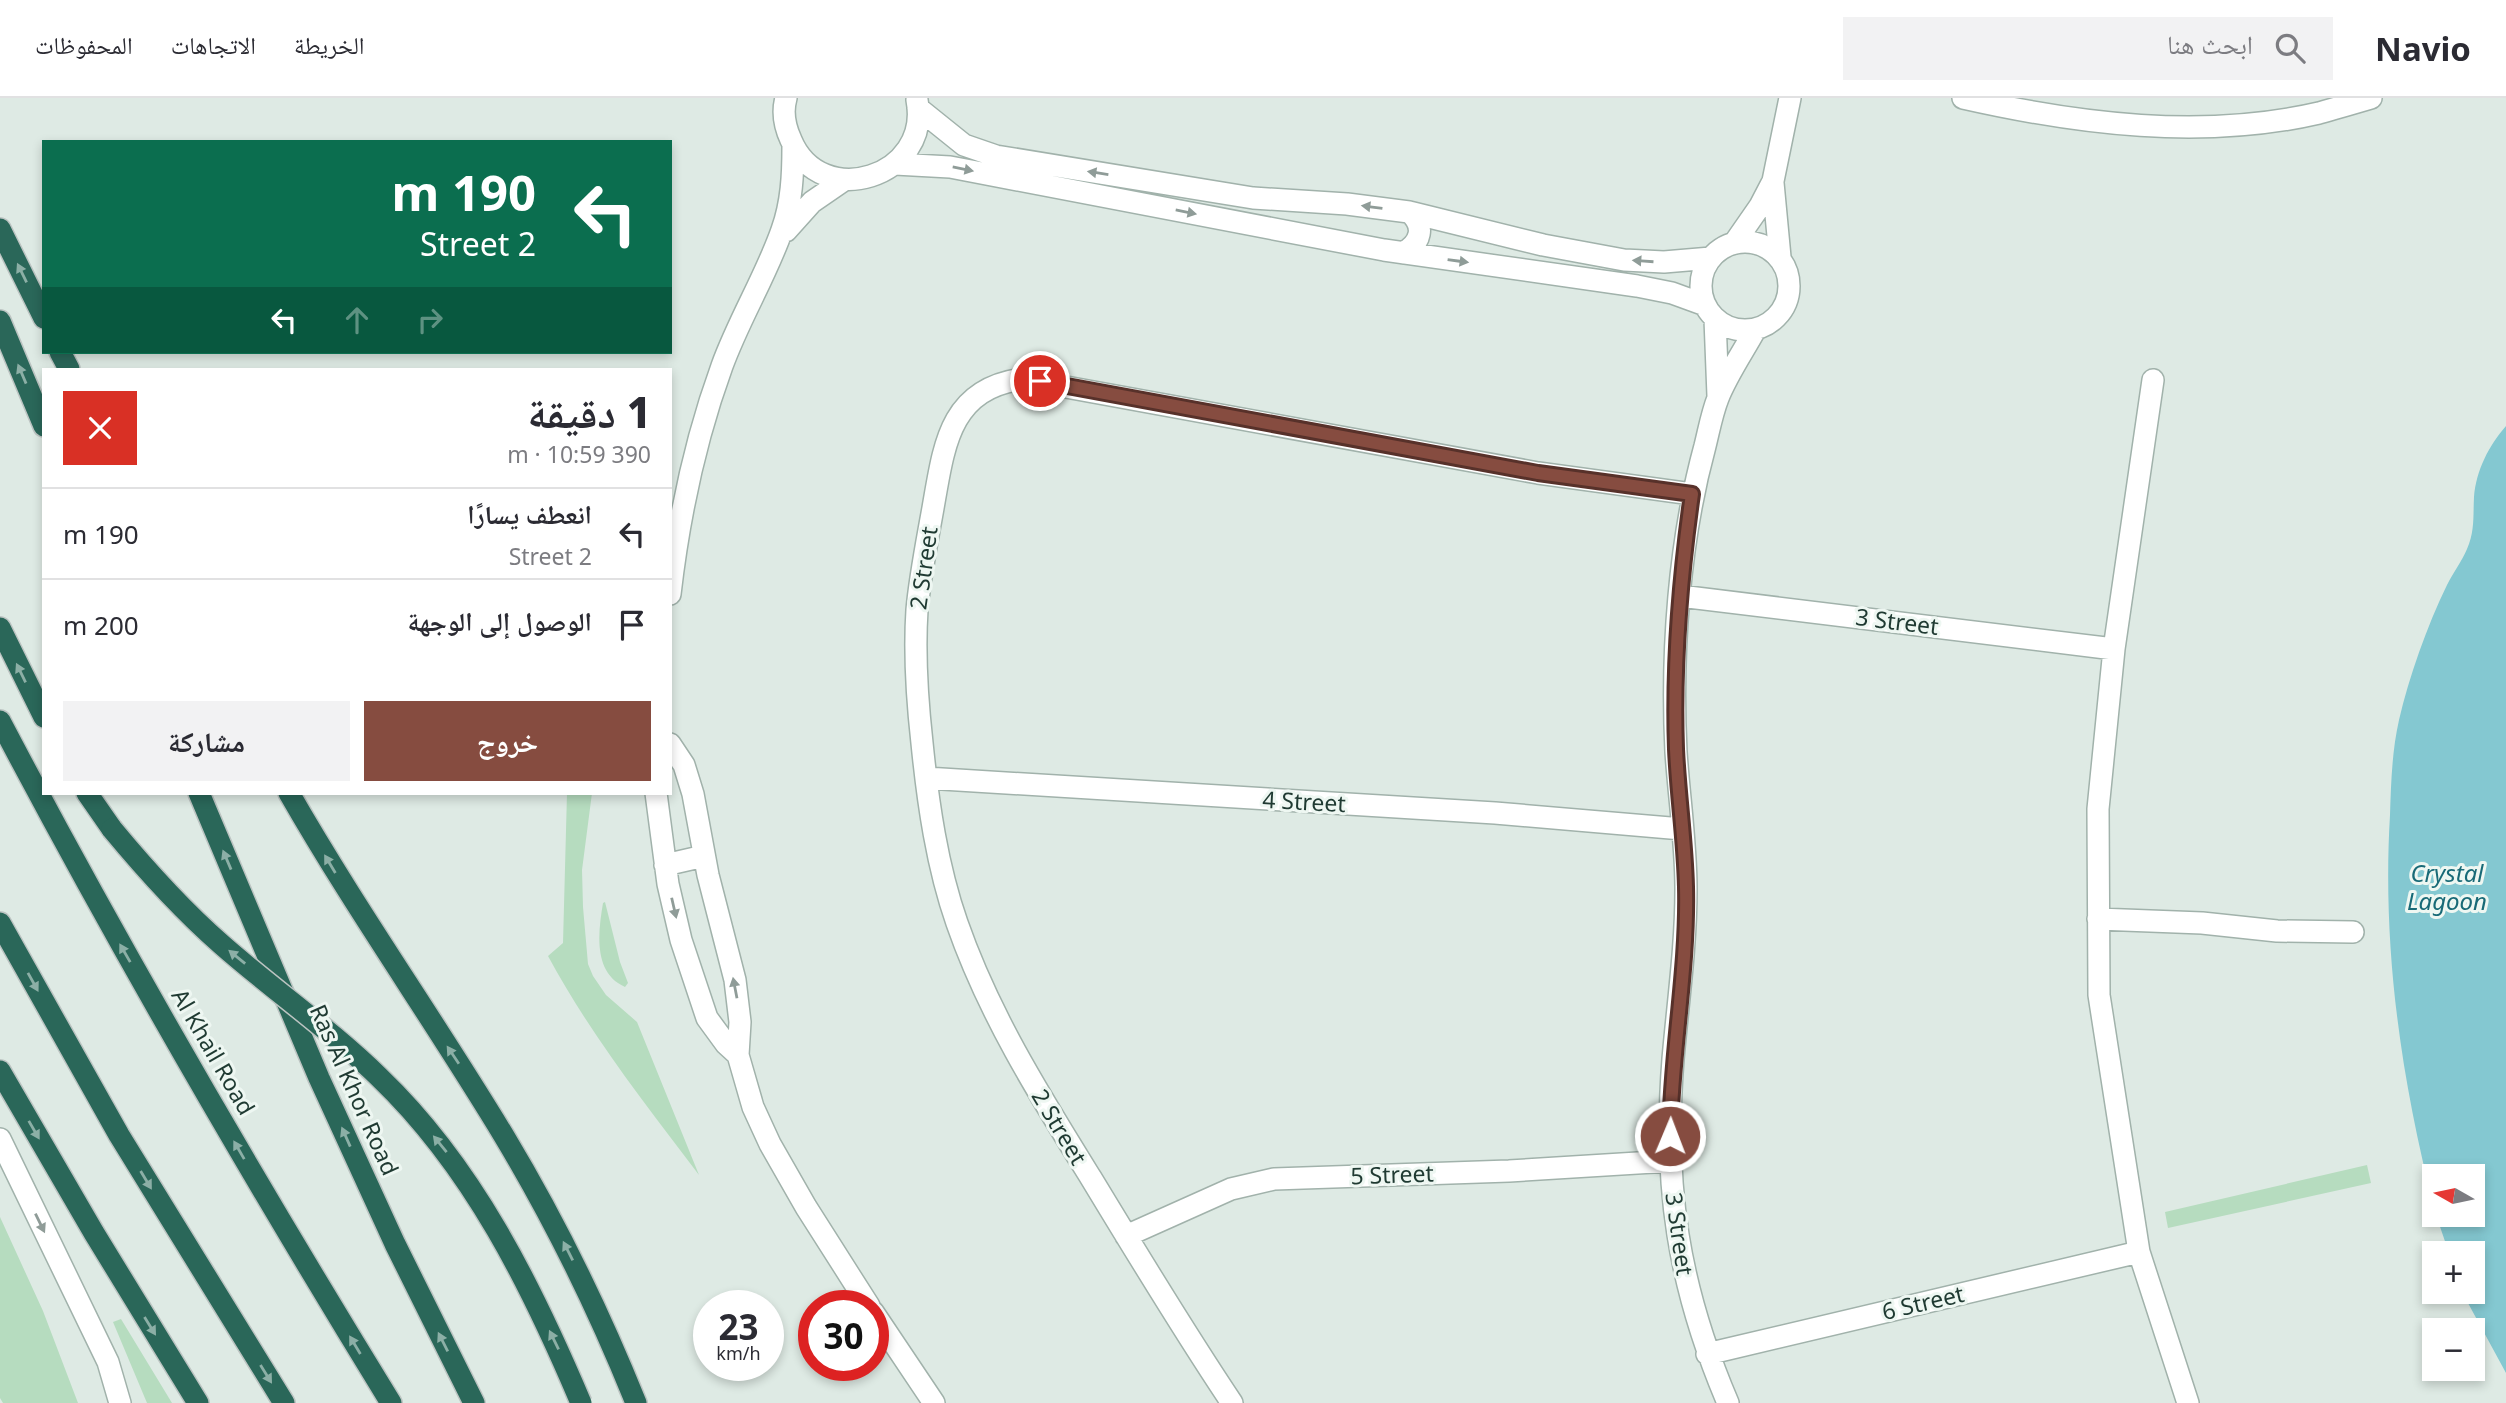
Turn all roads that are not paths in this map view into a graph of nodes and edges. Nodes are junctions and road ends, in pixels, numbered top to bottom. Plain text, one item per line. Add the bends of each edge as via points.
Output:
1 (786, 98) edge
2 (1790, 98) edge
3 (1963, 98) edge
4 (2371, 98) edge
5 (917, 103) edge
6 (793, 146) junction
7 (895, 164) junction
8 (844, 180) junction
9 (1773, 181) junction
10 (1409, 212) junction
11 (0, 229) edge
12 (1735, 243) junction
13 (775, 248) junction
14 (1403, 253) junction
15 (1780, 257) junction
16 (1711, 258) junction
17 (1710, 312) junction
18 (42, 314) edge
19 (0, 321) edge
20 (1755, 330) junction
21 (2153, 380) dead end
22 (1718, 398) junction
23 (42, 421) edge
24 (1692, 494) junction
25 (672, 576) edge
26 (1680, 596) junction
27 (0, 628) edge
28 (2114, 649) junction
29 (42, 713) edge
30 (0, 721) edge
31 (672, 747) edge
32 (926, 778) junction
33 (88, 795) edge
34 (200, 795) edge
35 (290, 795) edge
36 (656, 795) edge
37 (1682, 829) junction
38 (704, 856) junction
39 (665, 865) junction
40 (2098, 919) junction
41 (0, 923) edge
42 (2353, 932) dead end
43 (738, 1055) junction
44 (0, 1071) edge
45 (0, 1139) edge
46 (1670, 1161) junction
47 (1126, 1236) junction
48 (2139, 1252) junction
49 (859, 1290) edge
50 (889, 1336) edge
51 (1707, 1354) junction
52 (120, 1403) edge
53 (198, 1403) edge
54 (284, 1403) edge
55 (391, 1403) edge
56 (474, 1403) edge
57 (581, 1403) edge
58 (636, 1403) edge
59 (934, 1403) edge
60 (1232, 1403) edge
61 (1728, 1403) edge
62 (2188, 1403) edge

1 - 6 street via 784,118
2 - 9 street
3 - 4 street via 2061,118 2190,126 2287,118
5 - 7 street via 911,145
10 -> 5 street via 1253,198 996,156 964,145
6 - 8 street via 809,165
6 - 13 street via 792,187
7 - 8 street via 871,177
7 -> 14 street via 950,167
8 - 13 street via 812,202
9 - 12 street
9 - 15 street
10 - 14 street via 1416,217 1420,234
16 -> 10 street via 1624,260 1543,246
18 -> 11 highway
12 - 15 street via 1751,242
12 - 16 street
13 - 25 street via 746,307 702,426
14 -> 17 street via 1637,286 1672,293
15 - 20 street via 1790,286 1787,302 1780,316
16 - 17 street via 1701,289
17 - 20 street via 1727,327
17 - 22 street
23 -> 19 highway
20 - 22 street
21 - 28 street
22 - 24 street, 3 Street
24 - 26 street, 3 Street
24 - 32 street, 2 Street via 1538,473 1040,381 1022,379 988,387 961,411 946,445 923,568 915,657
26 - 28 street, 3 Street
26 - 37 street, 3 Street via 1676,749
29 -> 27 highway
28 - 40 street via 2098,809
55 -> 30 highway, Al Khail Road via 158,1011
31 - 38 street via 689,779
32 - 37 street, 4 Street
32 - 47 street, 2 Street via 956,922 981,985 1012,1046
57 -> 33 highway, bridge via 491,1216 441,1144 381,1079 187,913 147,872
56 -> 34 highway, Ras Al Khor Road via 358,1164
58 -> 35 highway via 595,1307 537,1194
36 - 39 street
37 - 46 street, 3 Street via 1685,949 1673,1061
38 - 39 street
43 -> 38 street via 736,992
39 -> 43 street via 701,1003 716,1032
40 - 42 street
40 - 48 street via 2099,995
41 -> 54 highway via 119,1135
43 - 49 street via 752,1107 770,1144
44 -> 53 highway
45 -> 52 street via 108,1362
46 - 47 street, 5 Street via 1274,1179 1231,1189
46 - 51 street, 3 Street via 1675,1226
47 - 60 street, 2 Street
48 - 51 street, 6 Street
48 - 62 street
50 - 59 street
51 - 61 street, 3 Street

